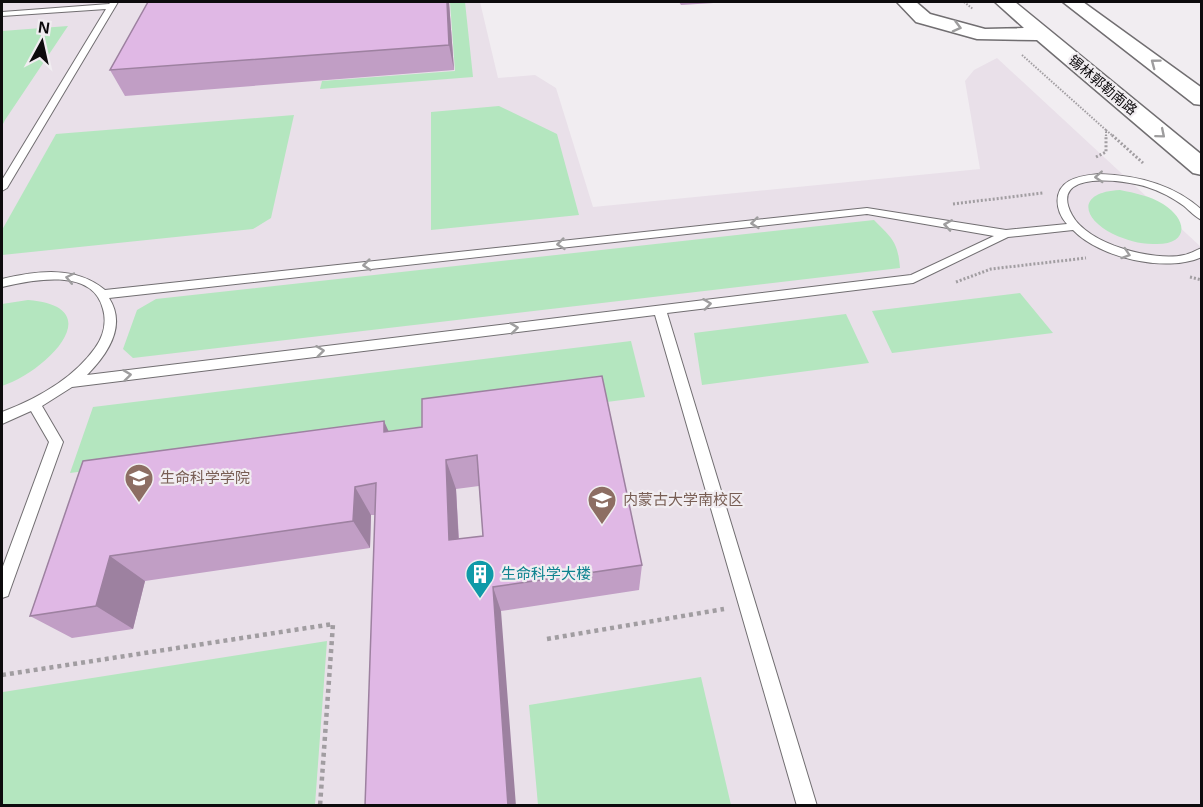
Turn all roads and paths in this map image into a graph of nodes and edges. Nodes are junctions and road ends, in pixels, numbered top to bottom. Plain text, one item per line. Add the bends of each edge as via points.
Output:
1 (906, 2) edge
2 (964, 2) edge
3 (1004, 2) edge
4 (1072, 2) edge
5 (112, 4) edge
6 (2, 14) edge
7 (1000, 34) junction
8 (1042, 34) junction
9 (1202, 99) edge
10 (1090, 160) dead end
11 (1202, 168) edge
12 (2, 188) edge
13 (1045, 192) dead end
14 (953, 204) dead end
15 (1197, 207) edge
16 (1202, 217) edge
17 (1076, 226) junction
18 (1006, 234) junction
19 (1202, 252) edge
20 (2, 283) edge
21 (104, 294) junction
22 (660, 310) junction
23 (69, 382) junction
24 (34, 404) junction
25 (2, 418) edge
26 (2, 590) edge
27 (748, 605) junction
28 (547, 639) dead end
29 (2, 675) edge
30 (320, 806) edge
31 (807, 806) edge

1 -> 7 main road via 923,18 984,35
2 - 7 path
3 - 8 main road, 锡林郭勒南路
9 -> 4 main road
5 - 6 lane
5 - 12 lane
7 - 8 main road
7 - 10 path via 1106,130 1106,152
8 -> 11 main road, 锡林郭勒南路
13 - 14 path
15 - 16 lane
15 -> 17 lane via 1153,185 1108,176 1088,177 1063,192 1062,204
17 - 18 lane
17 -> 19 lane via 1102,245 1154,261 1179,261
18 -> 21 lane via 867,211
22 -> 18 lane via 913,279
21 -> 20 lane via 86,282 59,276
21 - 23 lane via 112,313 107,337 90,363
23 -> 22 lane
22 - 27 lane
23 - 24 lane
24 - 25 lane
24 - 26 lane via 56,442
27 - 28 path
27 - 31 lane
29 - 30 path via 333,624

